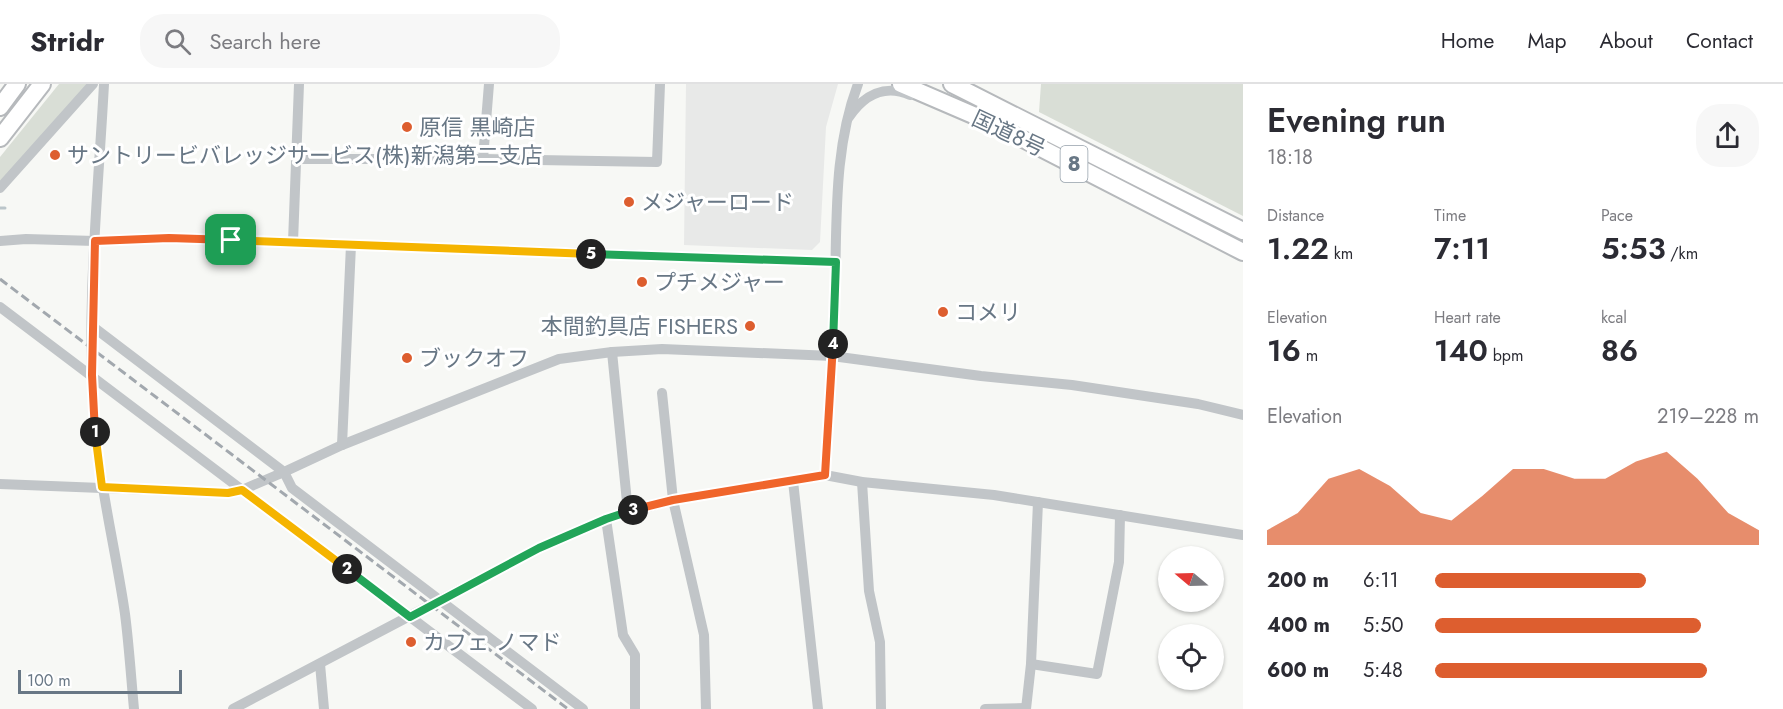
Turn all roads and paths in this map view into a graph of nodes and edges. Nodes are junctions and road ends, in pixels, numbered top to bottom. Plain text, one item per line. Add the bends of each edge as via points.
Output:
1 (17, 84) edge
2 (42, 84) edge
3 (93, 84) edge
4 (104, 84) edge
5 (298, 84) edge
6 (489, 84) edge
7 (660, 84) edge
8 (858, 84) edge
9 (901, 84) edge
10 (952, 84) edge
11 (0, 107) edge
12 (981, 119) junction
13 (846, 122) junction
14 (0, 138) edge
15 (297, 159) junction
16 (483, 159) junction
17 (0, 188) edge
18 (1243, 231) edge
19 (0, 241) edge
20 (95, 241) junction
21 (293, 242) junction
22 (351, 245) junction
23 (1243, 252) edge
24 (836, 262) junction
25 (0, 307) edge
26 (92, 326) junction
27 (612, 351) junction
28 (832, 356) junction
29 (92, 375) junction
30 (662, 393) dead end
31 (1243, 415) edge
32 (342, 445) junction
33 (284, 472) junction
34 (825, 475) junction
35 (793, 481) junction
36 (862, 482) junction
37 (0, 484) edge
38 (102, 487) junction
39 (242, 490) junction
40 (673, 500) junction
41 (1038, 502) junction
42 (628, 512) junction
43 (1120, 515) junction
44 (606, 519) junction
45 (1243, 535) edge
46 (441, 600) junction
47 (410, 617) junction
48 (320, 664) junction
49 (1031, 664) junction
50 (1026, 708) edge
51 (134, 709) edge
52 (233, 709) edge
53 (324, 709) edge
54 (532, 709) edge
55 (583, 709) edge
56 (635, 709) edge
57 (706, 709) edge
58 (818, 709) edge
59 (881, 709) edge
60 (985, 709) edge

1 - 11 highway
2 - 14 highway
3 - 17 street
4 - 20 street
5 - 15 street
6 - 16 street
7 - 16 street via 657,162
8 - 13 street
9 - 12 highway, 国道8号 / 8
10 - 18 highway, 国道8号 / 8
12 - 13 street via 903,92 884,90 861,102
12 - 23 highway, 国道8号 / 8
13 - 24 street via 839,166
15 - 16 street
15 - 21 street
19 - 20 street
20 - 21 street via 169,238
20 - 26 street
21 - 22 street
22 - 24 street
22 - 32 street
24 - 28 street
25 - 29 street
26 - 29 street
26 - 33 street
27 - 28 street via 662,349
27 - 32 street via 559,359
27 - 42 street
28 - 31 street via 1072,385 1198,404
28 - 34 street
29 - 38 street
29 - 39 street
30 - 40 street
32 - 33 street
33 - 39 street
33 - 46 street via 292,488
34 - 35 street
34 - 36 street
35 - 40 street
35 - 58 street
36 - 41 street
36 - 59 street via 869,591 880,642
37 - 38 street
38 - 39 street via 228,493
38 - 51 street via 125,614
39 - 47 street
40 - 42 street
40 - 57 street via 704,635
41 - 43 street
41 - 49 street
42 - 44 street
43 - 45 street
43 - 49 street via 1119,562 1097,674
44 - 46 street via 539,548
44 - 56 street via 623,635 635,655
46 - 47 street
46 - 55 street
47 - 48 street
47 - 54 street
48 - 52 street
48 - 53 street
49 - 50 street
50 - 60 street

